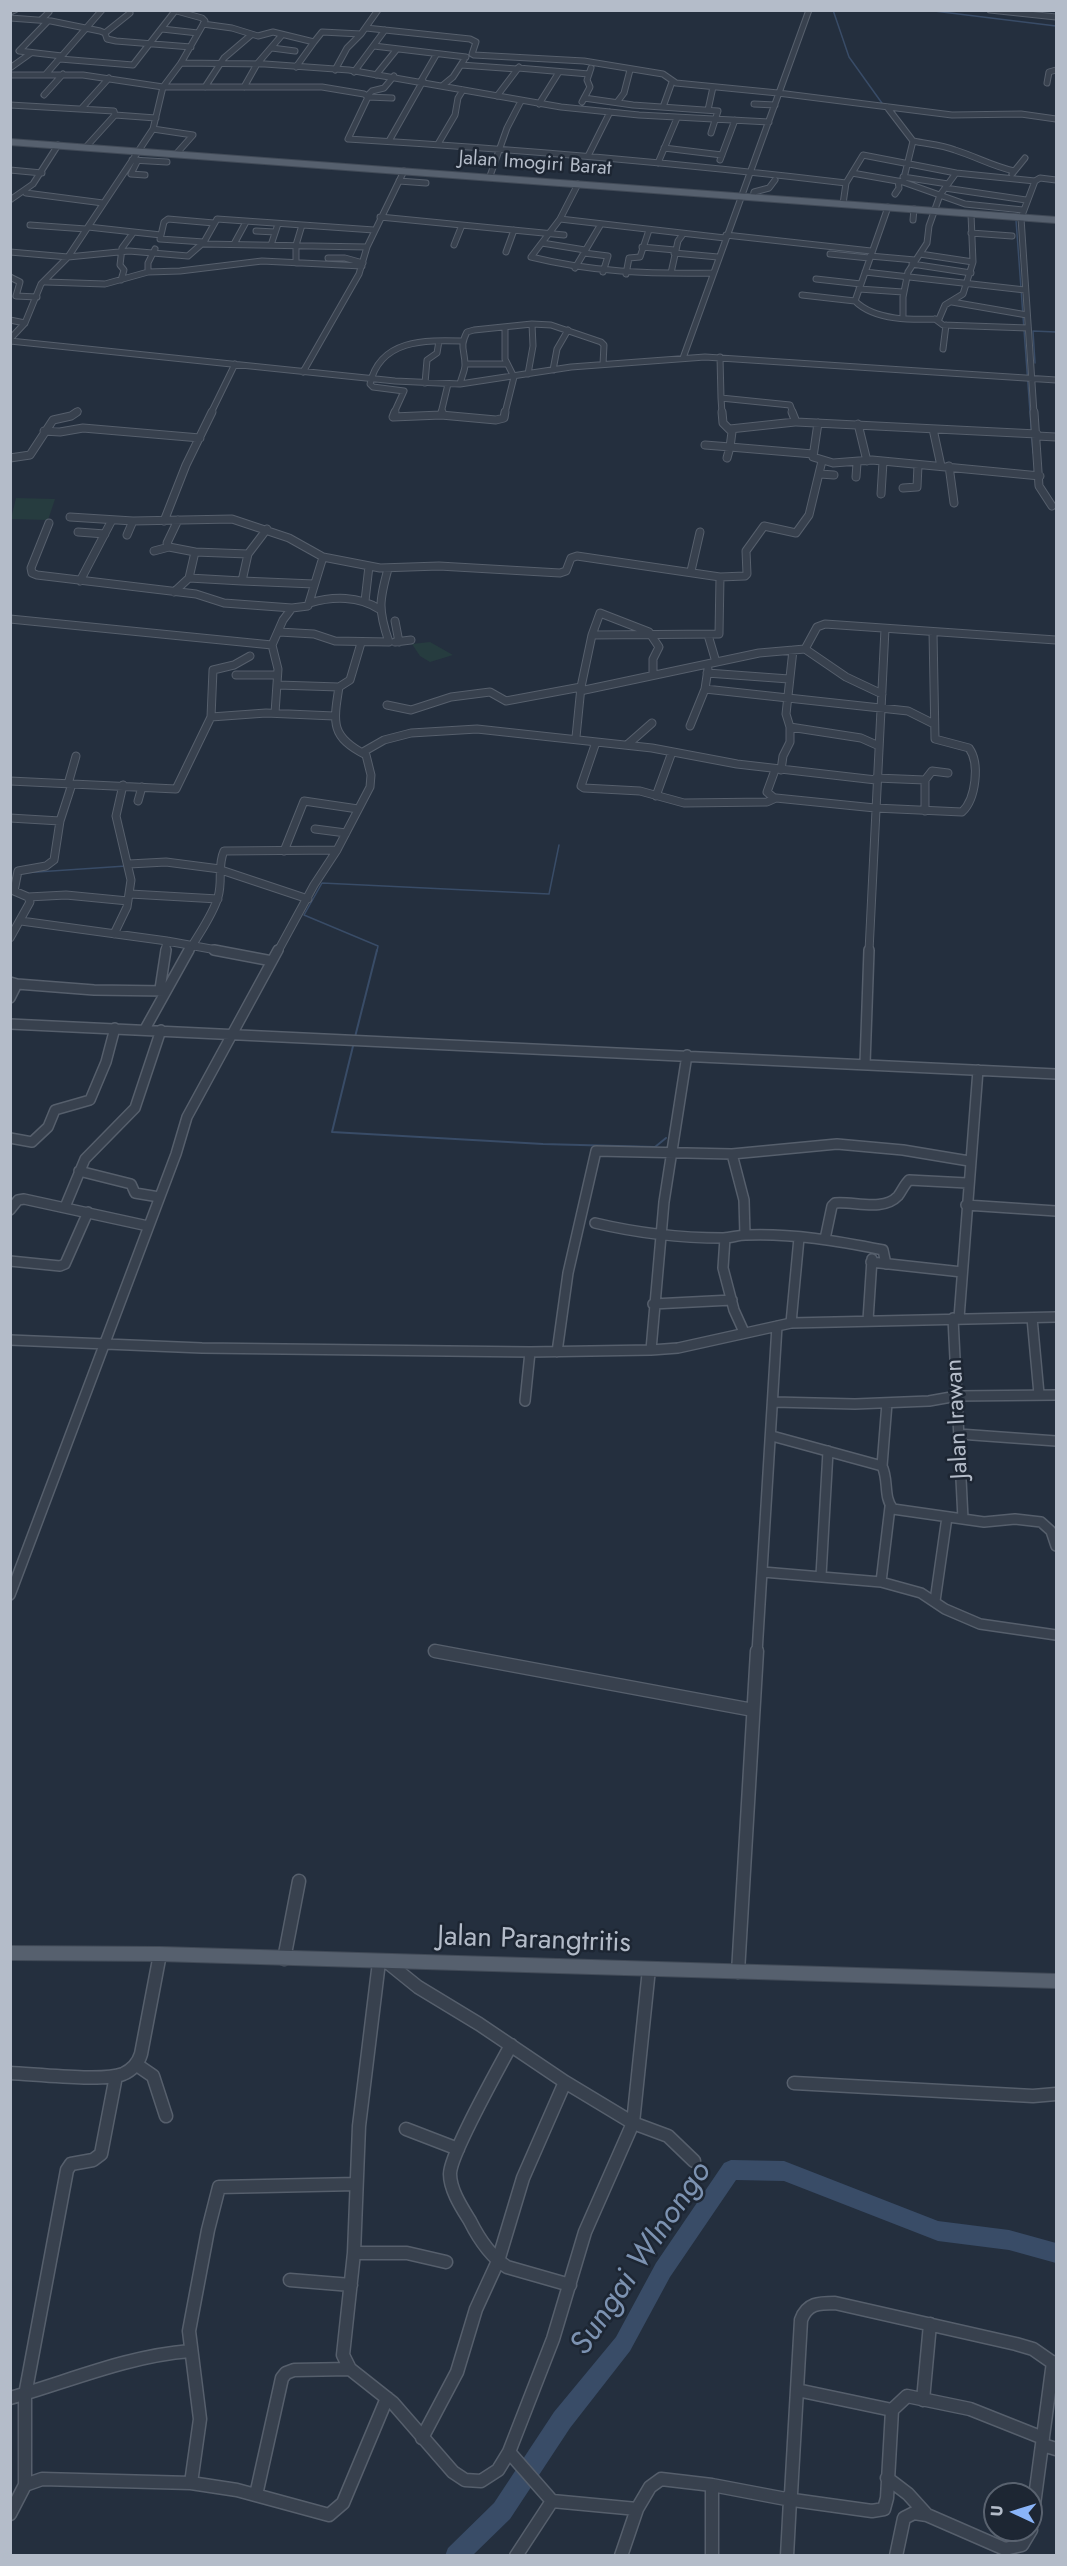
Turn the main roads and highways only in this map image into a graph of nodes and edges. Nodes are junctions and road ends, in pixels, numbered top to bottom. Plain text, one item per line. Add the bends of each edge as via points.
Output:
1 (10, 142) edge
2 (1056, 220) edge
3 (10, 1953) edge
4 (1056, 1982) edge

1 - 2 main road, Jalan Imogiri Barat
3 - 4 main road, Jalan Parangtritis via 160,1954

